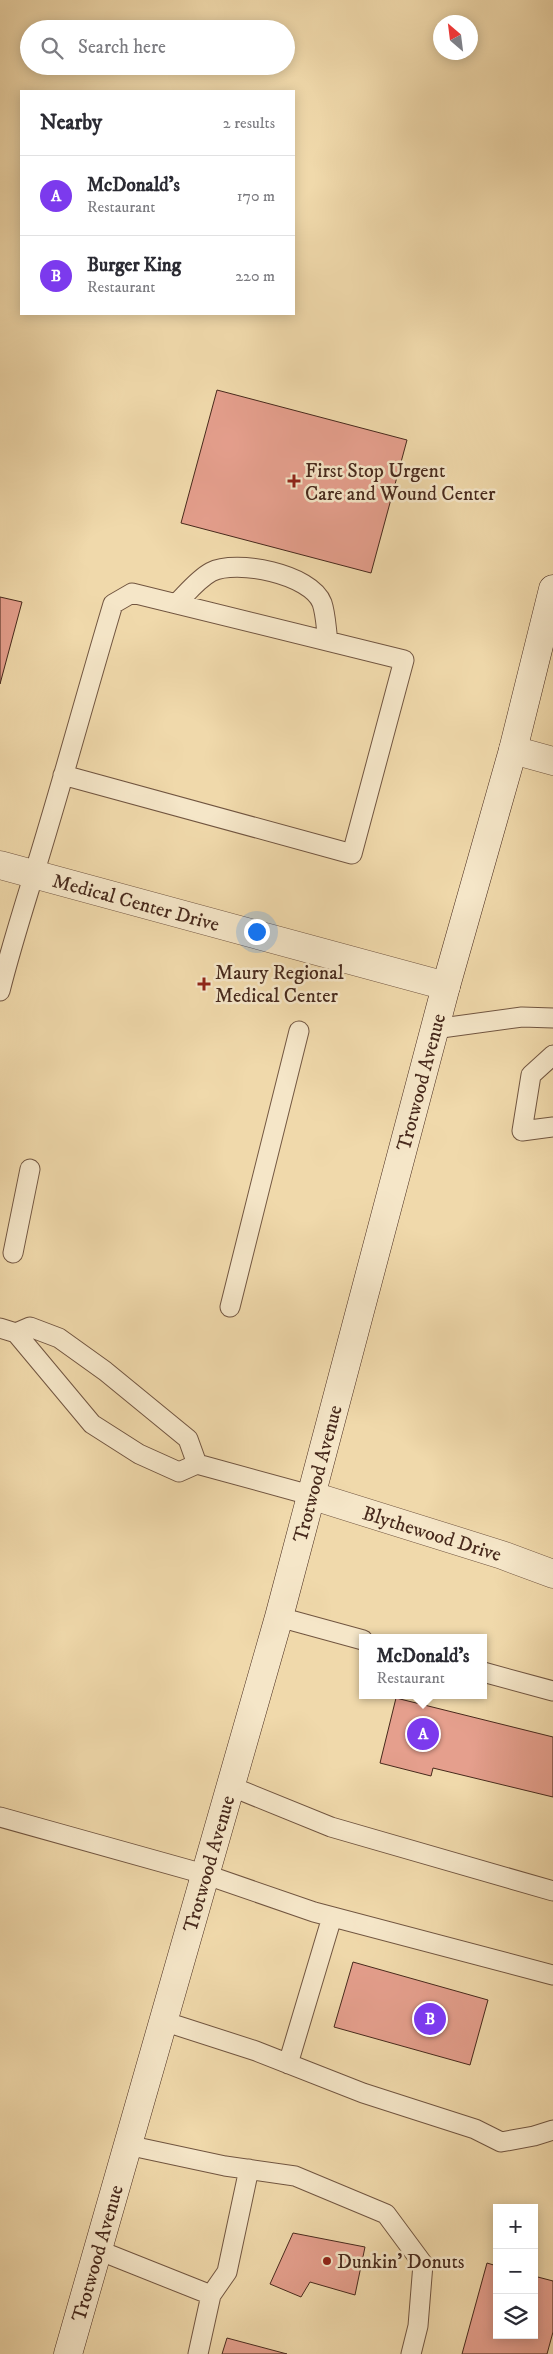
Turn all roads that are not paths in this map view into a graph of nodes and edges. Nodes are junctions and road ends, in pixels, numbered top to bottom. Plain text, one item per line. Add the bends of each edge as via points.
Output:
1 (553, 589) edge
2 (177, 603) junction
3 (328, 641) junction
4 (513, 750) junction
5 (553, 760) edge
6 (63, 776) junction
7 (0, 865) edge
8 (34, 874) junction
9 (5, 948) edge
10 (446, 986) junction
11 (0, 991) edge
12 (553, 1018) edge
13 (434, 1029) junction
14 (299, 1031) dead end
15 (553, 1055) edge
16 (553, 1127) edge
17 (30, 1169) dead end
18 (13, 1253) dead end
19 (230, 1307) dead end
20 (8, 1330) edge
21 (197, 1464) junction
22 (310, 1495) junction
23 (553, 1574) edge
24 (279, 1617) junction
25 (359, 1639) edge
26 (487, 1673) edge
27 (553, 1691) edge
28 (230, 1786) junction
29 (0, 1817) edge
30 (204, 1874) junction
31 (553, 1891) edge
32 (332, 1917) junction
33 (553, 1975) edge
34 (163, 2021) junction
35 (288, 2064) junction
36 (553, 2130) edge
37 (128, 2145) junction
38 (249, 2170) junction
39 (98, 2250) junction
40 (211, 2295) junction
41 (68, 2354) edge
42 (198, 2354) edge
43 (411, 2354) edge

1 - 4 main road, Trotwood Avenue
2 - 3 lane
2 - 3 lane via 211,572 239,566 282,574 307,587 321,602
2 - 6 lane via 132,593 113,604
3 - 6 lane via 404,660 352,854
4 - 5 main road
4 - 10 main road, Trotwood Avenue
6 - 8 lane
7 - 8 main road, Medical Center Drive
8 - 9 lane
8 - 10 main road, Medical Center Drive
9 - 11 lane
10 - 13 main road, Trotwood Avenue
12 - 13 lane via 522,1017
13 - 22 main road, Trotwood Avenue
14 - 19 lane
15 - 16 lane via 531,1075 522,1131
17 - 18 lane
20 - 21 lane via 30,1327 59,1338 188,1439
20 - 21 lane via 92,1424 139,1454 179,1472
21 - 22 lane
22 - 23 main road, Blythewood Drive
22 - 24 main road, Trotwood Avenue
24 - 25 lane
24 - 28 main road, Trotwood Avenue
26 - 27 lane
28 - 30 main road, Trotwood Avenue
28 - 31 lane via 331,1827
29 - 30 lane
30 - 32 lane
30 - 34 main road, Trotwood Avenue
32 - 33 lane
32 - 35 lane
34 - 35 lane
34 - 37 main road, Trotwood Avenue
35 - 36 lane via 363,2093 475,2129 501,2142
37 - 38 lane
37 - 39 main road, Trotwood Avenue
38 - 40 lane via 227,2272
38 - 43 lane via 295,2176 386,2214 424,2264 418,2326
39 - 40 lane
39 - 41 main road, Trotwood Avenue
40 - 42 lane

